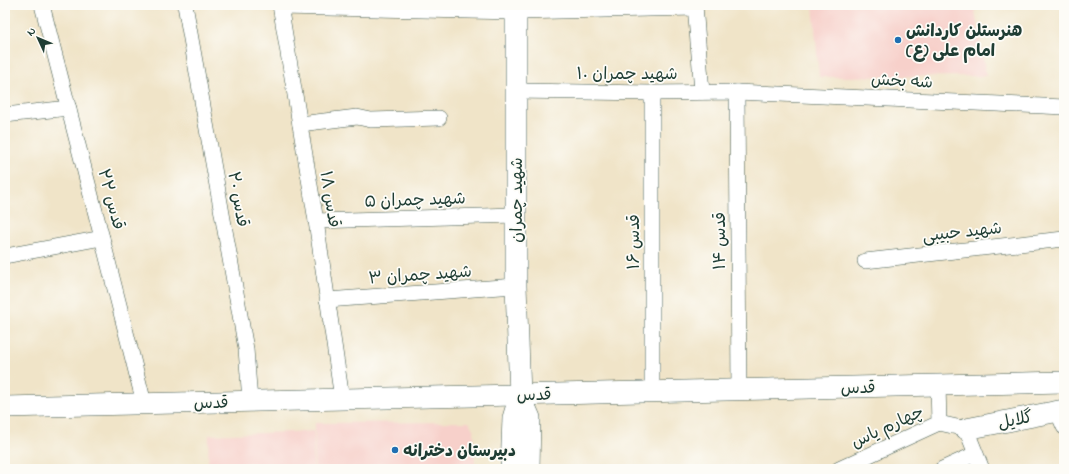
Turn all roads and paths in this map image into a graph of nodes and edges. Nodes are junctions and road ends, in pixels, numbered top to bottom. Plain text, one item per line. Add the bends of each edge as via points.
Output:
1 (42, 5) edge
2 (185, 5) edge
3 (280, 6) edge
4 (694, 7) edge
5 (516, 8) edge
6 (516, 91) junction
7 (652, 92) junction
8 (702, 92) junction
9 (737, 92) junction
10 (1064, 107) edge
11 (69, 108) junction
12 (5, 115) edge
13 (439, 118) dead end
14 (300, 124) junction
15 (516, 215) junction
16 (316, 221) junction
17 (102, 238) junction
18 (1064, 239) edge
19 (5, 256) edge
20 (865, 261) dead end
21 (516, 286) junction
22 (327, 300) junction
23 (1064, 382) edge
24 (938, 385) junction
25 (739, 390) junction
26 (652, 392) junction
27 (520, 395) junction
28 (342, 399) junction
29 (250, 401) junction
30 (144, 404) junction
31 (5, 407) edge
32 (1062, 416) edge
33 (939, 422) junction
34 (966, 429) junction
35 (975, 454) junction
36 (511, 469) edge
37 (529, 469) edge
38 (839, 469) edge
39 (942, 469) edge
40 (982, 469) edge

1 - 11 street, قدس ۲۲
2 - 29 street, قدس ۲۰ via 246,349
3 - 5 street
3 - 14 street, قدس ۱۸
4 - 5 street
4 - 8 street
5 - 6 street, شهید چمران
6 - 7 street, شهید چمران ۱۰
6 - 15 street, شهید چمران
7 - 8 street, شهید چمران ۱۰
7 - 26 street, قدس ۱۶
8 - 9 street, شهید چمران ۱۰
9 - 10 street, شه بخش
9 - 25 street, قدس ۱۴
11 - 12 street
11 - 17 street, قدس ۲۲
13 - 14 street via 371,120 357,117
14 - 16 street, قدس ۱۸
15 - 16 street, شهید چمران ۵
15 - 21 street, شهید چمران
16 - 22 street, قدس ۱۸
17 - 19 street
17 - 30 street, قدس ۲۲
18 - 20 street, شهید حبیبی
21 - 22 street, شهید چمران ۳
21 - 27 street, شهید چمران
22 - 28 street, قدس ۱۸
23 - 24 street, قدس
24 - 25 street, قدس
24 - 33 street, چهارم یاس
25 - 26 street, قدس
26 - 27 street, قدس
27 - 28 street, قدس
27 - 36 street, شهید چمران via 513,418
27 - 37 street, شهید چمران via 530,418
28 - 29 street, قدس
29 - 30 street, قدس
30 - 31 street, قدس
32 - 34 street, گلایل
33 - 34 street
33 - 38 street, چهارم یاس
34 - 35 street
35 - 39 street
35 - 40 street

